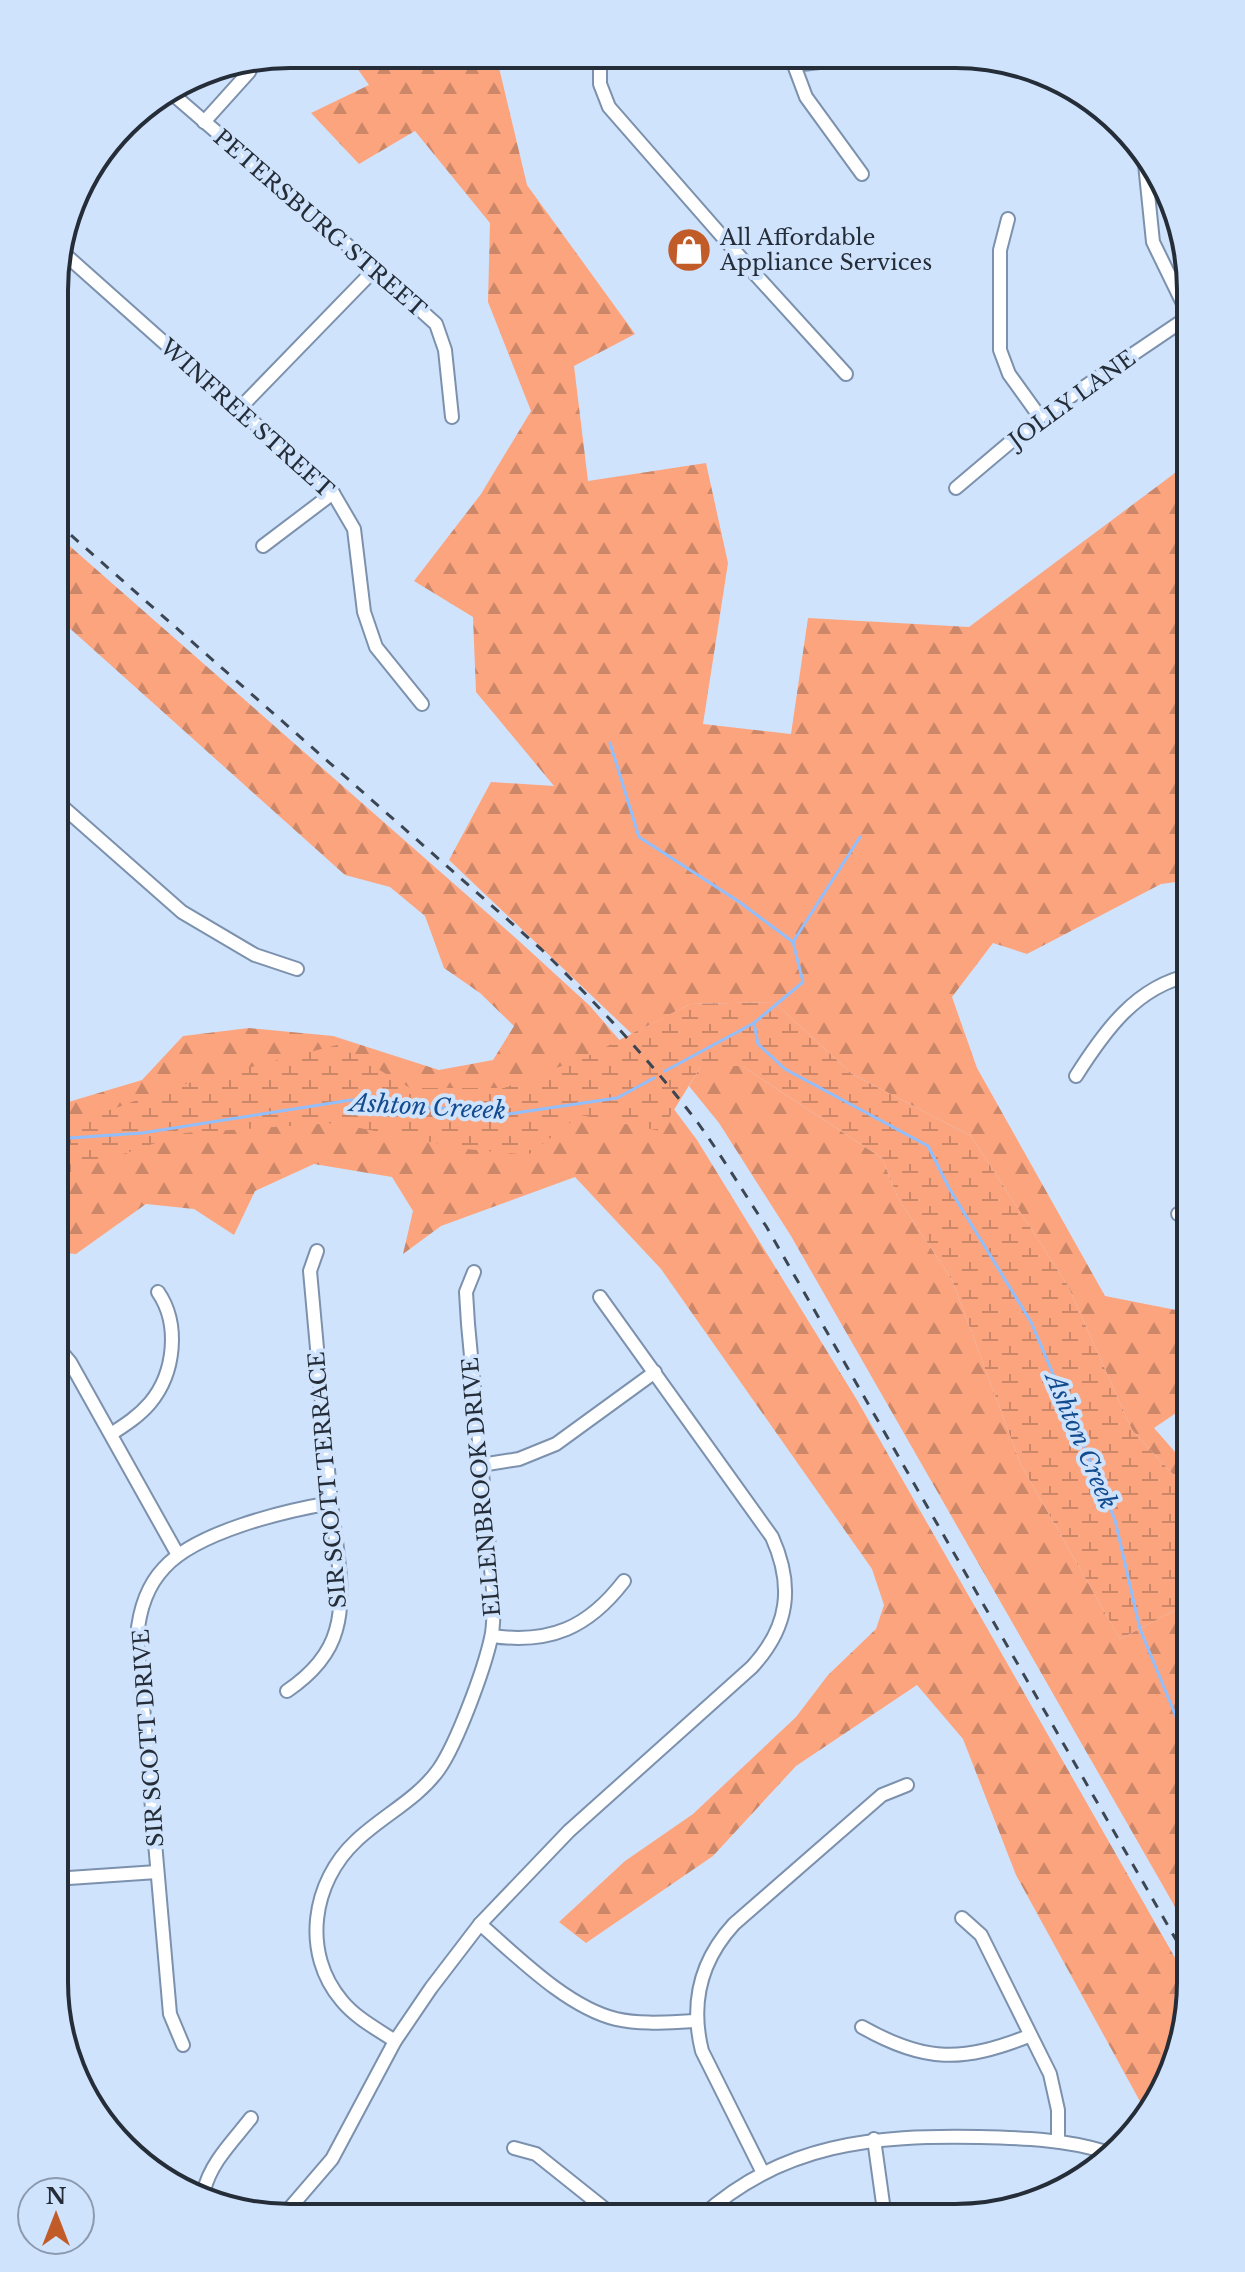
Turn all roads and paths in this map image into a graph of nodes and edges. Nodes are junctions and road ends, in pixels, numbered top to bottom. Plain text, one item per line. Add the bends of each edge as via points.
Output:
1 (600, 68) edge
2 (795, 68) edge
3 (249, 72) edge
4 (178, 99) edge
5 (204, 122) junction
6 (862, 174) dead end
7 (1146, 179) edge
8 (1008, 219) dead end
9 (70, 259) edge
10 (375, 269) junction
11 (1177, 290) edge
12 (1177, 325) edge
13 (846, 374) dead end
14 (240, 408) junction
15 (452, 417) dead end
16 (1040, 417) junction
17 (956, 488) dead end
18 (333, 493) junction
19 (263, 546) dead end
20 (422, 704) dead end
21 (68, 811) edge
22 (297, 969) dead end
23 (1177, 978) edge
24 (1076, 1076) dead end
25 (317, 1251) dead end
26 (474, 1272) dead end
27 (158, 1292) dead end
28 (600, 1297) dead end
29 (68, 1360) edge
30 (655, 1372) junction
31 (111, 1434) junction
32 (481, 1465) junction
33 (331, 1503) junction
34 (178, 1555) junction
35 (624, 1581) dead end
36 (492, 1636) junction
37 (287, 1691) dead end
38 (907, 1785) dead end
39 (157, 1872) junction
40 (68, 1878) edge
41 (962, 1918) dead end
42 (480, 1924) junction
43 (696, 2021) junction
44 (862, 2027) dead end
45 (1029, 2036) junction
46 (395, 2041) junction
47 (183, 2045) dead end
48 (251, 2118) dead end
49 (874, 2139) junction
50 (1058, 2141) junction
51 (514, 2148) dead end
52 (1099, 2150) edge
53 (763, 2173) junction
54 (205, 2186) edge
55 (594, 2201) junction
56 (293, 2204) edge
57 (592, 2204) edge
58 (598, 2204) edge
59 (718, 2204) edge
60 (883, 2204) edge

1 - 13 street via 609,107
2 - 6 street via 806,97
3 - 5 street
4 - 5 street, PETERSBURG STREET
5 - 10 street, PETERSBURG STREET
7 - 11 street via 1153,242
8 - 16 street via 1000,250 1000,350 1009,374
9 - 14 street, WINFREE STREET
10 - 14 street
10 - 15 street, PETERSBURG STREET via 436,324 445,350
12 - 16 street, JOLLY LANE
14 - 18 street, WINFREE STREET
16 - 17 street, JOLLY LANE
18 - 19 street
18 - 20 street, WINFREE STREET via 354,529 364,612 376,647
21 - 22 street via 182,912 255,955
23 - 24 street via 1141,996 1102,1034
25 - 33 street, SIR SCOTT TERRACE via 310,1271
26 - 32 street, ELLENBROOK DRIVE via 466,1292
27 - 31 street via 169,1312 171,1332 166,1377 150,1403
28 - 30 street
29 - 31 street
30 - 32 street via 556,1444 519,1459
30 - 42 street via 772,1537 783,1566 784,1610 774,1637 752,1667 569,1831
31 - 34 street
32 - 36 street, ELLENBROOK DRIVE via 494,1601
33 - 34 street, SIR SCOTT DRIVE via 256,1521
33 - 37 street, SIR SCOTT TERRACE via 339,1594 336,1632 322,1659
34 - 39 street, SIR SCOTT DRIVE via 150,1588 137,1637
35 - 36 street via 597,1611 566,1630 531,1639
36 - 46 street, ELLENBROOK DRIVE via 454,1743 438,1770 343,1853 318,1907 317,1949 330,1985 354,2013
38 - 43 street via 882,1795 727,1931 703,1972
39 - 40 street
39 - 47 street, SIR SCOTT DRIVE via 170,2016
41 - 45 street via 981,1935
42 - 43 street via 568,1996 597,2012 643,2023
42 - 46 street
43 - 53 street via 709,2069
44 - 45 street via 910,2049 949,2056 993,2050
45 - 50 street via 1054,2085
46 - 56 street via 332,2159
48 - 54 street
49 - 50 street
49 - 53 street via 813,2153
49 - 60 street
50 - 52 street
51 - 55 street via 536,2154
53 - 59 street
55 - 57 street
55 - 58 street

